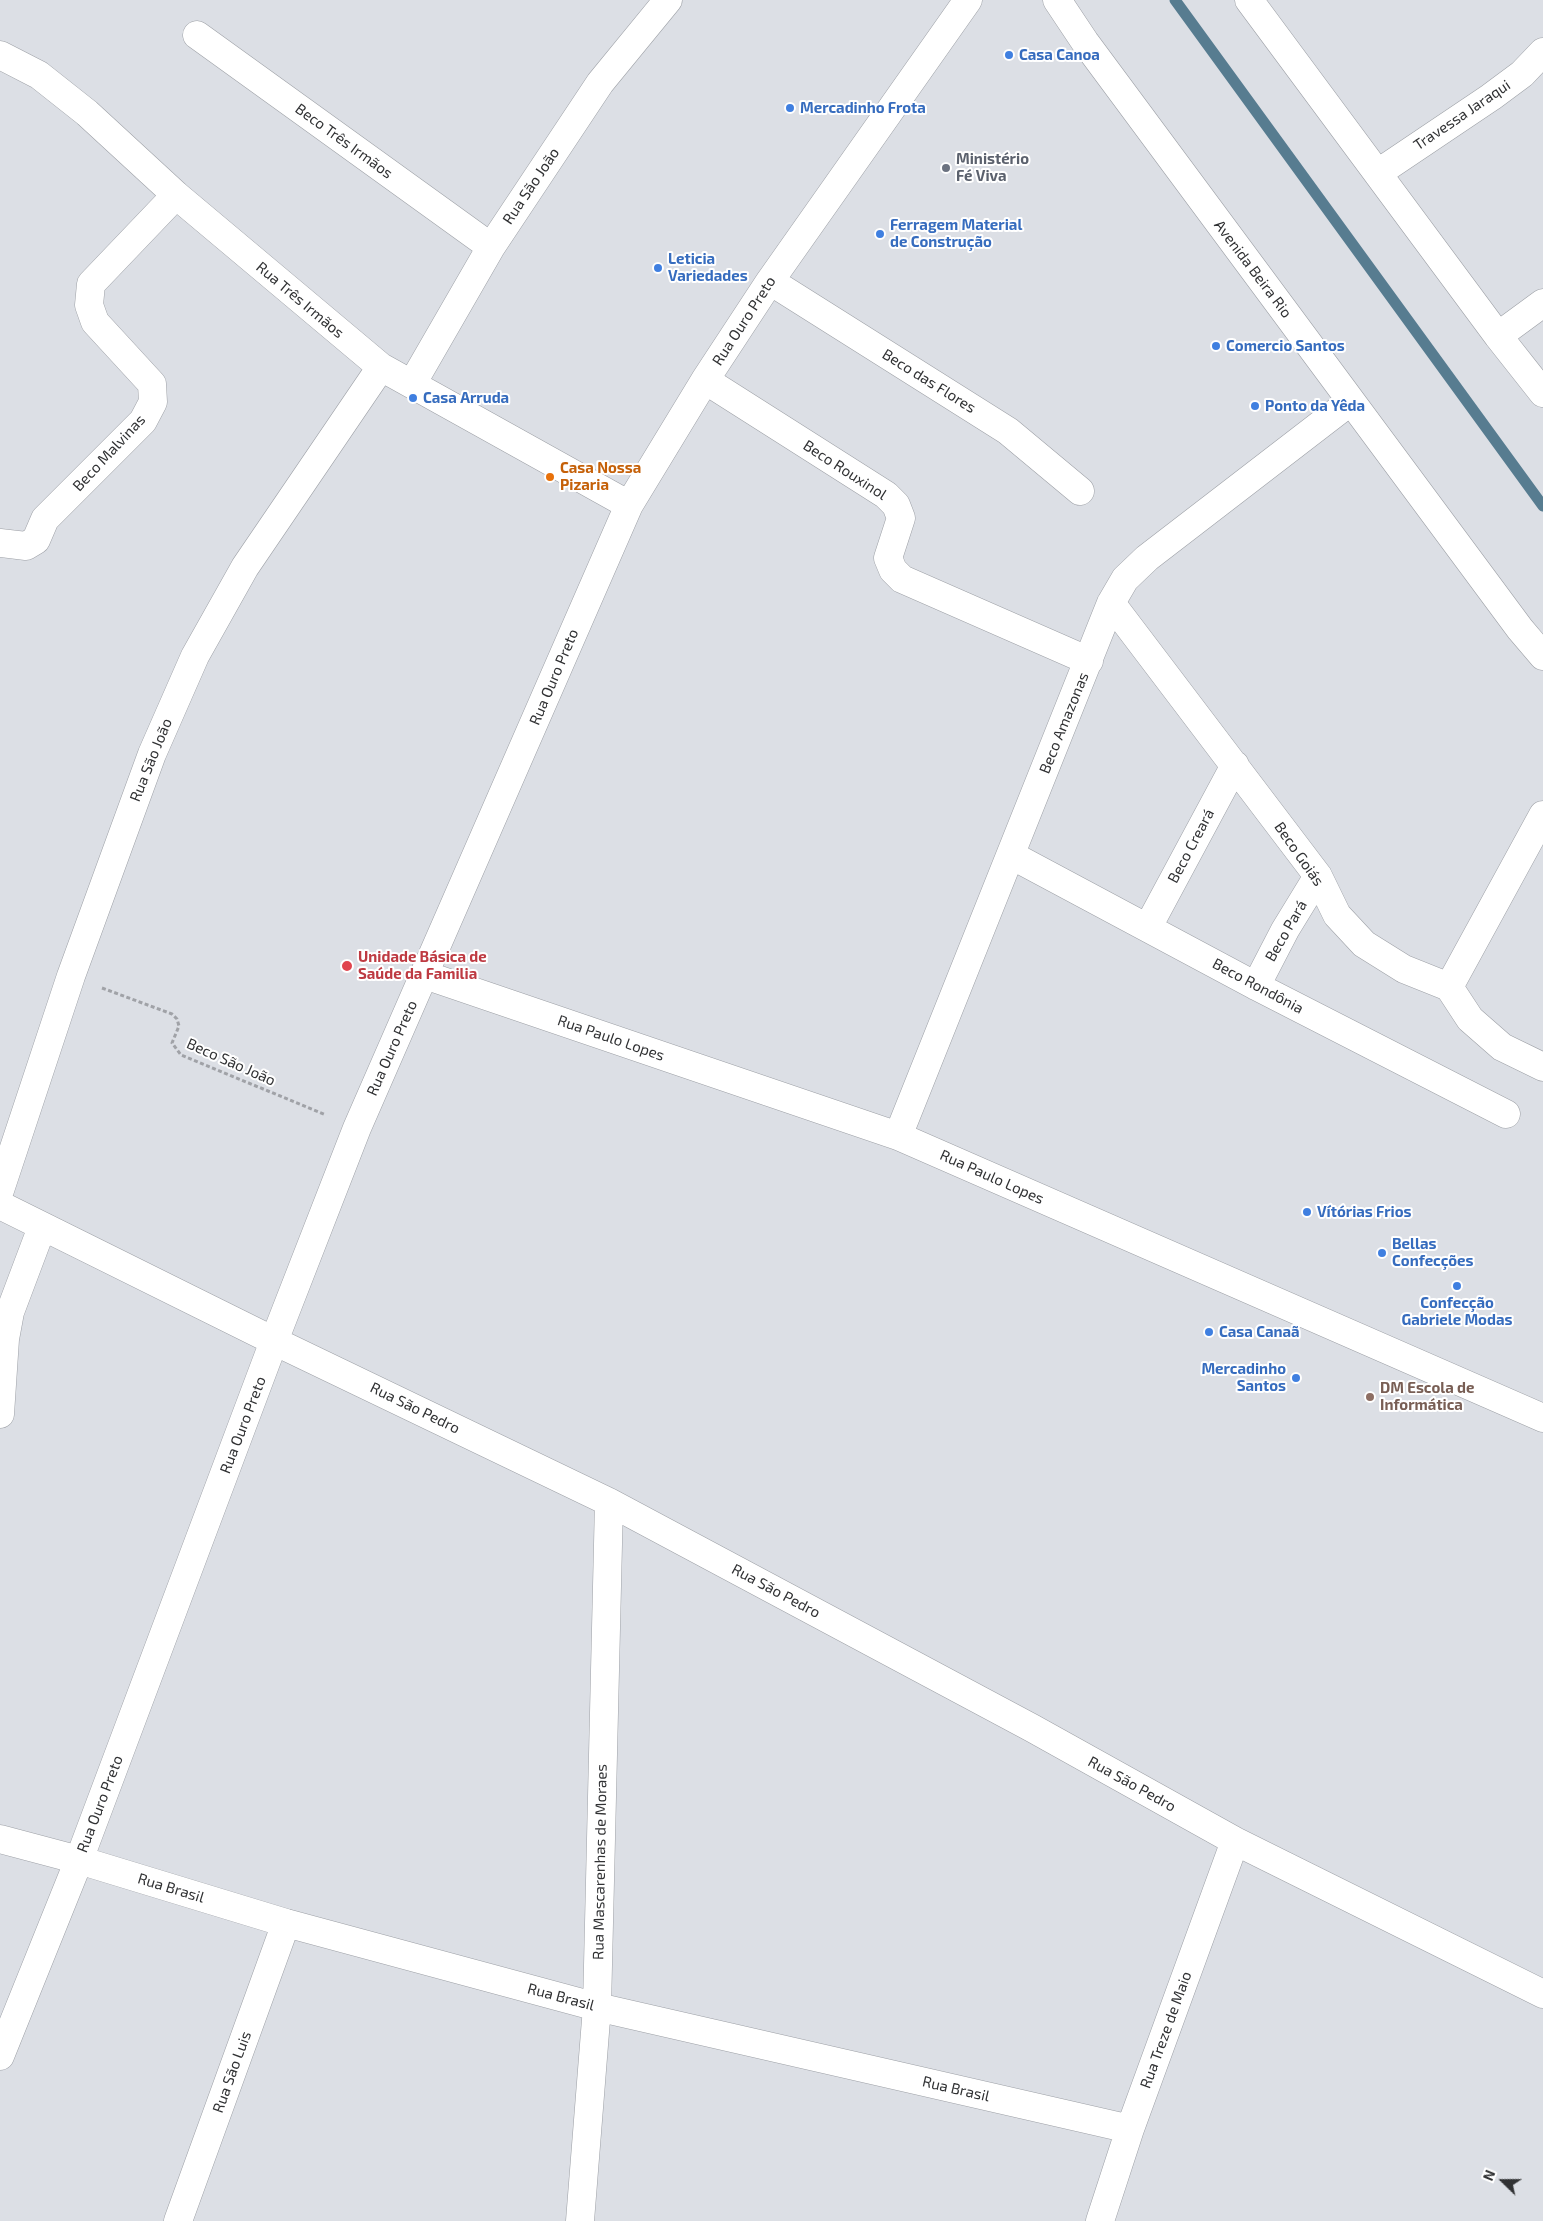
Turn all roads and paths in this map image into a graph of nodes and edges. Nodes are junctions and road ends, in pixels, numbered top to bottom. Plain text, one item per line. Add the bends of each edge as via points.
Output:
1 (668, 0) edge
2 (968, 0) edge
3 (1056, 0) edge
4 (1249, 0) edge
5 (197, 35) dead end
6 (1543, 52) edge
7 (0, 55) edge
8 (1378, 172) junction
9 (176, 195) junction
10 (491, 247) junction
11 (770, 281) junction
12 (1543, 303) edge
13 (1498, 336) junction
14 (382, 368) junction
15 (705, 380) junction
16 (412, 384) junction
17 (1543, 392) edge
18 (1351, 401) junction
19 (1080, 492) dead end
20 (629, 505) junction
21 (0, 543) edge
22 (1111, 603) junction
23 (1543, 656) edge
24 (1089, 661) junction
25 (1235, 765) junction
26 (1543, 815) edge
27 (1011, 855) junction
28 (1318, 876) junction
29 (1148, 927) junction
30 (425, 975) junction
31 (71, 976) junction
32 (1256, 986) junction
33 (1449, 987) junction
34 (1543, 1067) edge
35 (1506, 1114) dead end
36 (357, 1128) junction
37 (898, 1136) junction
38 (0, 1190) edge
39 (0, 1205) edge
40 (42, 1227) junction
41 (274, 1341) junction
42 (0, 1414) edge
43 (1543, 1418) edge
44 (609, 1502) junction
45 (0, 1839) edge
46 (1235, 1840) junction
47 (79, 1860) junction
48 (286, 1923) junction
49 (1543, 1994) edge
50 (597, 2007) junction
51 (0, 2056) edge
52 (1130, 2129) junction
53 (178, 2221) edge
54 (580, 2221) edge
55 (1100, 2221) edge

1 - 10 street, Rua São João via 600,83
2 - 11 street, Rua Ouro Preto
3 - 18 street, Avenida Beira Rio
4 - 8 street
5 - 10 street, Beco Três Irmãos
6 - 8 street, Travessa Jaraqui via 1522,74
7 - 9 street, Rua Três Irmãos via 39,75 80,107
8 - 13 street
9 - 14 street, Rua Três Irmãos
9 - 21 street, Beco Malvinas via 91,284 89,305 95,322 152,384 153,402 143,421 45,519 36,540 26,546
10 - 16 street, Rua São João
11 - 15 street, Rua Ouro Preto
11 - 19 street, Beco das Flores via 1008,431
12 - 13 street
13 - 17 street
14 - 16 street, Rua Três Irmãos
14 - 31 street, Rua São João via 245,567 195,656 152,754
15 - 20 street, Rua Ouro Preto
15 - 24 street, Beco Rouxinol via 886,495 896,505 901,518 888,558 902,579
16 - 20 street, Rua Três Irmãos
18 - 22 street, Beco Amazonas via 1147,558 1125,579
18 - 23 street, Avenida Beira Rio
20 - 30 street, Rua Ouro Preto
22 - 24 street, Beco Amazonas
22 - 25 street, Beco Goiás
24 - 27 street, Beco Amazonas
25 - 28 street, Beco Goiás
25 - 29 street, Beco Creará
26 - 33 street
27 - 29 street, Beco Rondônia
27 - 37 street, Beco Amazonas
28 - 32 street, Beco Pará via 1284,930
28 - 33 street, Beco Goiás via 1336,915 1364,944 1404,969
29 - 32 street, Beco Rondônia
30 - 36 street, Rua Ouro Preto
30 - 37 street, Rua Paulo Lopes
31 - 36 path, Beco São João via 172,1014 179,1026 172,1043 181,1055
31 - 38 street, Rua São João
32 - 35 street, Beco Rondônia
33 - 34 street via 1470,1019 1489,1036 1502,1047
36 - 41 street, Rua Ouro Preto
37 - 43 street, Rua Paulo Lopes
39 - 40 street, Rua São Pedro
40 - 41 street, Rua São Pedro
40 - 42 street via 10,1312
41 - 44 street, Rua São Pedro
41 - 47 street, Rua Ouro Preto
44 - 46 street, Rua São Pedro
44 - 50 street, Rua Mascarenhas de Moraes
45 - 47 street, Rua Brasil
46 - 49 street, Rua São Pedro
46 - 52 street, Rua Treze de Maio
47 - 48 street, Rua Brasil
47 - 51 street, Rua Ouro Preto
48 - 50 street, Rua Brasil
48 - 53 street, Rua São Luis
50 - 52 street, Rua Brasil
50 - 54 street, Rua Mascarenhas de Moraes
52 - 55 street, Rua Treze de Maio

